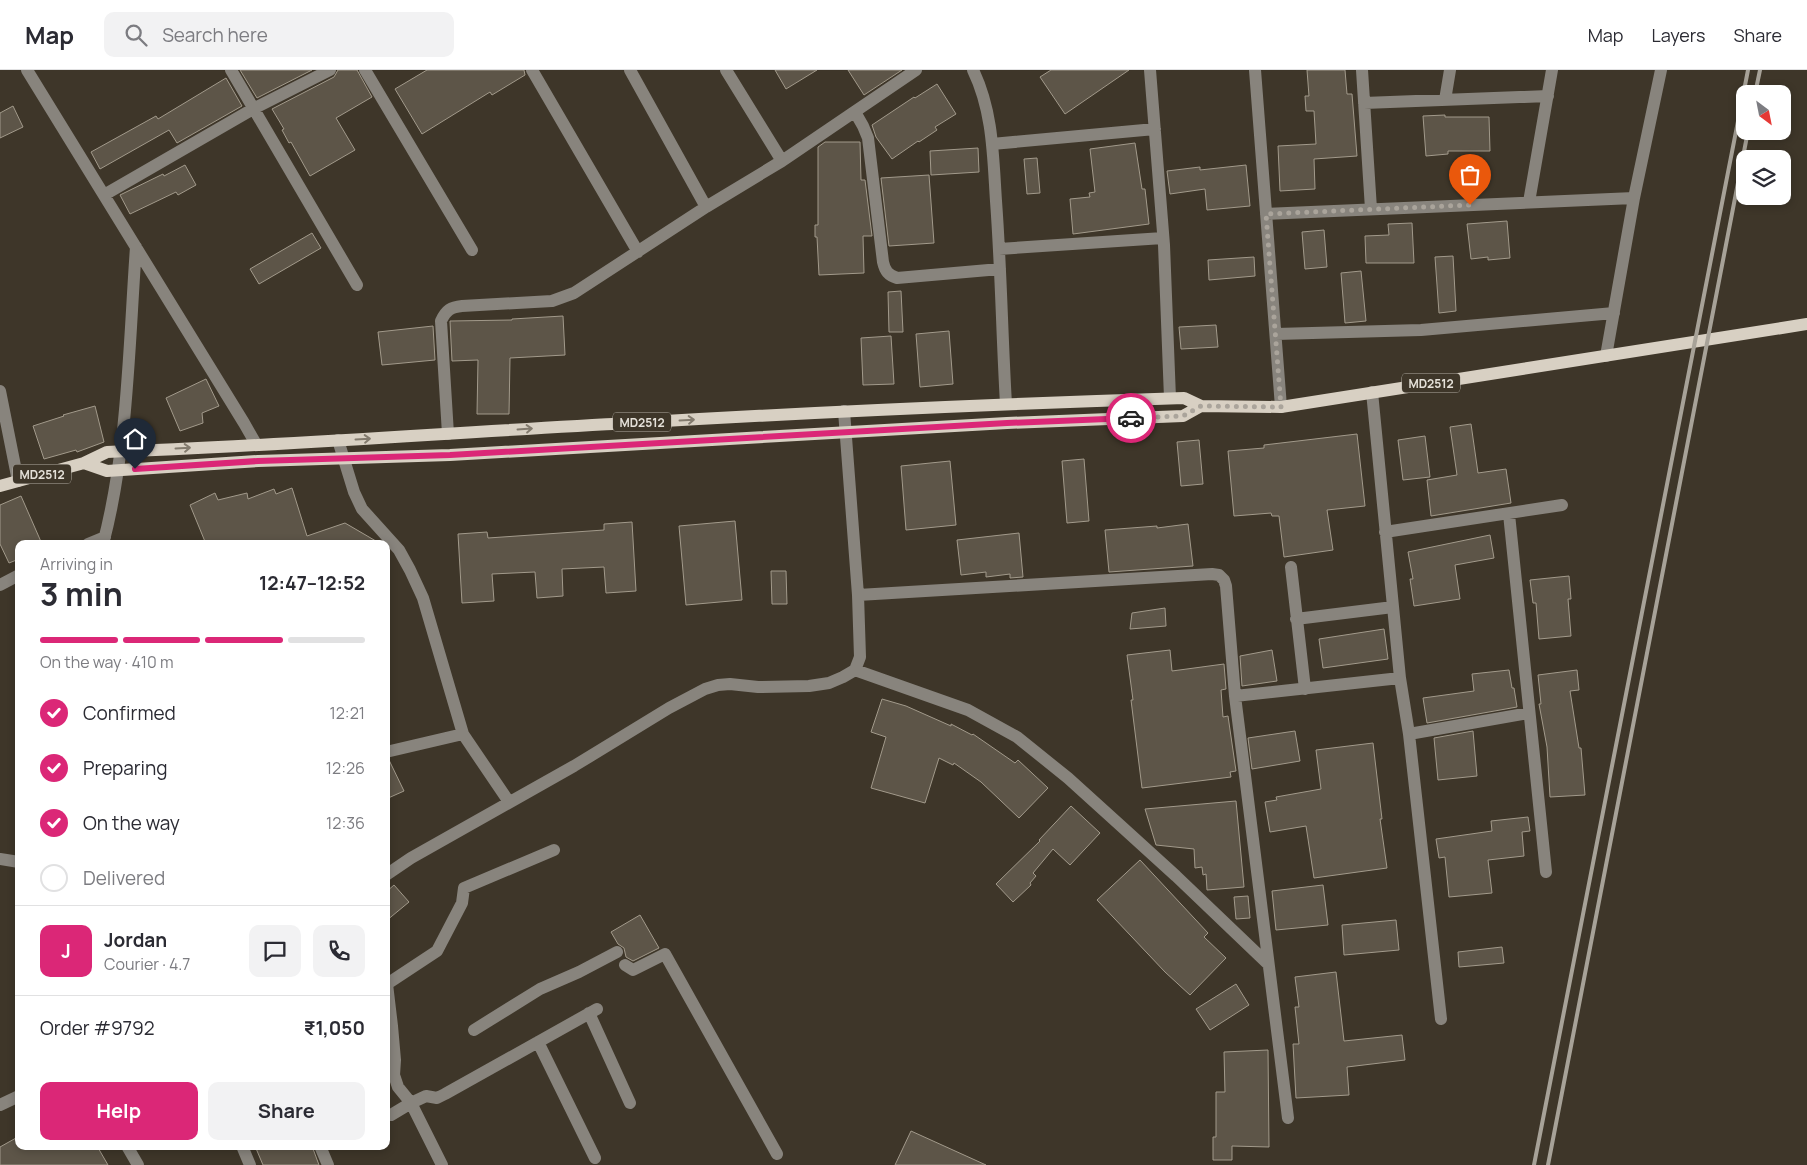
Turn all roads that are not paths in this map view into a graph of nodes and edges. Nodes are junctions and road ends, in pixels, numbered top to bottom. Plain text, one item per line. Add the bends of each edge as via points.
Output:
1 (27, 70) edge
2 (231, 70) edge
3 (330, 70) edge
4 (365, 70) edge
5 (532, 70) edge
6 (630, 70) edge
7 (726, 70) edge
8 (973, 70) edge
9 (1150, 70) edge
10 (1255, 70) edge
11 (1362, 70) edge
12 (1450, 70) edge
13 (1552, 70) edge
14 (1661, 70) edge
15 (908, 72) edge
16 (1548, 96) junction
17 (1445, 100) junction
18 (1364, 102) junction
19 (253, 109) junction
20 (855, 112) junction
21 (1154, 129) junction
22 (992, 144) junction
23 (782, 161) junction
24 (104, 195) junction
25 (1634, 198) junction
26 (1530, 202) junction
27 (706, 207) junction
28 (1371, 209) junction
29 (1266, 214) junction
30 (1163, 238) junction
31 (136, 246) junction
32 (999, 249) junction
33 (472, 250) dead end
34 (638, 252) junction
35 (1000, 269) junction
36 (357, 285) dead end
37 (1614, 313) junction
38 (1807, 324) edge
39 (1276, 334) junction
40 (1606, 356) junction
41 (0, 391) edge
42 (1372, 392) junction
43 (1170, 398) junction
44 (1006, 404) junction
45 (1201, 406) junction
46 (1281, 407) junction
47 (844, 411) junction
48 (846, 433) junction
49 (448, 434) junction
50 (338, 440) junction
51 (256, 444) junction
52 (120, 451) junction
53 (343, 459) junction
54 (84, 463) junction
55 (117, 470) junction
56 (18, 481) junction
57 (0, 486) edge
58 (1562, 505) dead end
59 (1508, 514) junction
60 (1385, 532) junction
61 (104, 540) edge
62 (390, 540) edge
63 (390, 540) edge
64 (1291, 567) dead end
65 (15, 577) edge
66 (0, 585) edge
67 (858, 595) junction
68 (1393, 607) junction
69 (1296, 619) junction
70 (855, 670) junction
71 (1400, 678) junction
72 (1304, 688) junction
73 (1235, 696) junction
74 (1529, 713) junction
75 (463, 734) junction
76 (1408, 734) junction
77 (390, 751) edge
78 (509, 802) junction
79 (554, 850) dead end
80 (0, 859) edge
81 (15, 861) edge
82 (390, 872) edge
83 (1546, 872) dead end
84 (617, 952) dead end
85 (1268, 964) junction
86 (625, 965) dead end
87 (390, 982) edge
88 (390, 1009) edge
89 (1441, 1019) dead end
90 (474, 1030) dead end
91 (538, 1042) junction
92 (15, 1098) edge
93 (411, 1103) junction
94 (630, 1103) dead end
95 (0, 1105) edge
96 (391, 1115) dead end
97 (1288, 1118) dead end
98 (129, 1150) edge
99 (244, 1150) edge
100 (322, 1150) edge
101 (777, 1154) dead end
102 (595, 1158) dead end
103 (138, 1165) edge
104 (250, 1165) edge
105 (328, 1165) edge
106 (442, 1165) edge

1 - 24 street
2 - 19 street
3 - 19 street
4 - 33 street
5 - 34 street
6 - 27 street
7 - 23 street
8 - 22 street via 989,112
9 - 21 street
10 - 29 street
11 - 18 street
12 - 17 street
13 - 16 street
14 - 25 street
15 - 20 street
16 - 17 street
16 - 26 street
17 - 18 street
18 - 28 street
19 - 24 street
19 - 36 street
20 - 23 street
20 - 35 street via 868,138 885,271 897,278
21 - 22 street
21 - 30 street
22 - 32 street
23 - 27 street
24 - 31 street
25 - 26 street
25 - 37 street
26 - 28 street
27 - 34 street
28 - 29 street
29 - 39 street
30 - 32 street
30 - 43 street
31 - 51 street
31 - 52 street
32 - 35 street
34 - 49 street via 574,293 552,301 452,307 446,312 441,321
35 - 44 street
37 - 39 street via 1421,330
37 - 40 street
38 - 40 main road, MD2512
39 - 46 street
40 - 42 main road, MD2512
41 - 56 street
42 - 46 main road, MD2512
42 - 60 street
43 - 44 main road, MD2512
43 - 45 main road, MD2512 via 1184,398
44 - 47 main road, MD2512
45 - 46 main road, MD2512
45 - 48 main road, MD2512 via 1183,416
47 - 48 street
49 -> 47 main road, MD2512
48 - 53 main road, MD2512
48 - 67 street
50 -> 49 main road, MD2512
50 - 51 main road, MD2512
50 - 53 street
52 -> 51 main road, MD2512
52 - 54 main road, MD2512 via 106,452
52 - 55 street
53 - 55 main road, MD2512
53 - 63 street via 362,509
54 - 55 main road, MD2512
54 - 56 main road, MD2512
55 - 61 street
56 - 57 main road, MD2512
58 - 59 street
59 - 60 street
59 - 74 street
60 - 68 street
62 - 75 street via 399,550 423,598
64 - 69 street
65 - 66 street
67 - 70 street via 860,657
67 - 73 street via 1219,575 1226,586
68 - 69 street
68 - 71 street
69 - 72 street
70 - 78 street via 844,678 809,686 724,685 705,689
70 - 85 street via 968,710 1017,737 1108,814
71 - 72 street
71 - 76 street
72 - 73 street
73 - 85 street
74 - 76 street
74 - 83 street
75 - 77 street
75 - 78 street
76 - 89 street
78 - 82 street
79 - 87 street via 464,888 462,903 436,951
80 - 81 street
84 - 90 street via 540,989
85 - 97 street
86 - 101 street via 634,970 665,954
88 - 93 street via 394,1075 398,1087
91 - 93 street via 437,1098 426,1096
91 - 94 street via 593,1011
91 - 102 street
92 - 95 street
93 - 96 street
93 - 106 street
98 - 103 street
99 - 104 street
100 - 105 street

